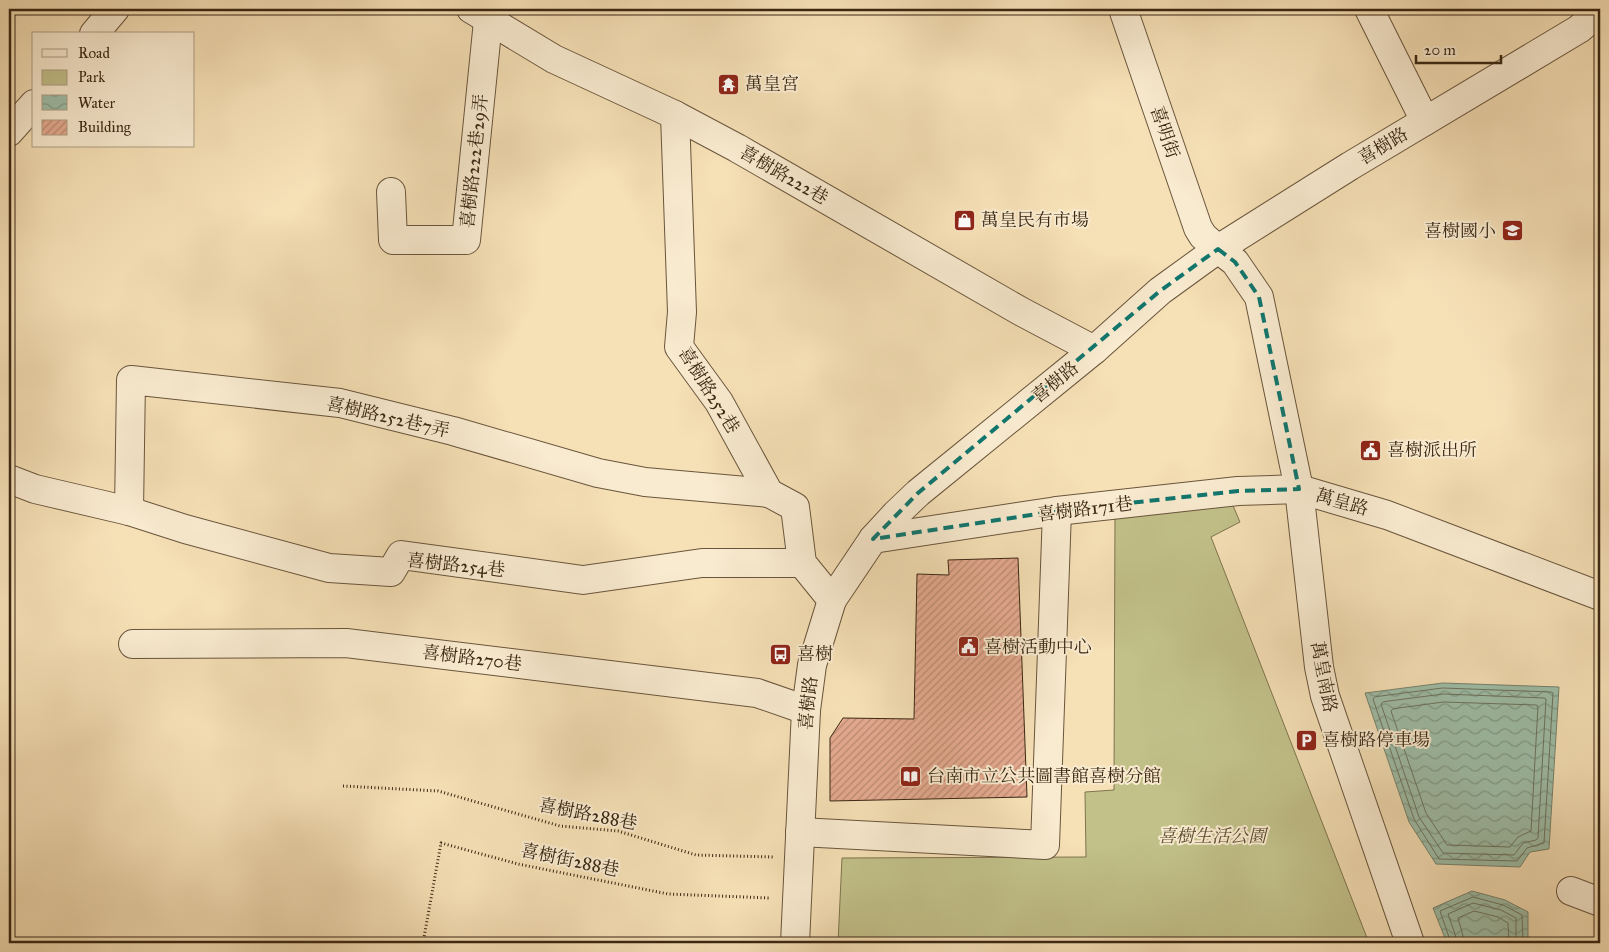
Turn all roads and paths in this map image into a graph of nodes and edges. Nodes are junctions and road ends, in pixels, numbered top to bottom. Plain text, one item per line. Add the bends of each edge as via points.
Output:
1 (115, 9) edge
2 (1123, 9) edge
3 (1369, 9) edge
4 (1600, 11) edge
5 (483, 13) edge
6 (96, 32) edge
7 (32, 106) edge
8 (675, 115) junction
9 (1425, 121) junction
10 (9, 132) edge
11 (390, 192) dead end
12 (1218, 249) junction
13 (1094, 350) junction
14 (9, 479) edge
15 (1298, 490) junction
16 (769, 493) junction
17 (129, 511) junction
18 (1058, 511) junction
19 (873, 540) junction
20 (802, 563) junction
21 (1600, 596) edge
22 (832, 600) junction
23 (133, 644) dead end
24 (806, 710) junction
25 (343, 786) dead end
26 (799, 844) junction
27 (1571, 890) dead end
28 (796, 899) junction
29 (1600, 902) edge
30 (423, 943) edge
31 (795, 943) edge
32 (1410, 943) edge

1 - 6 street
2 - 12 street, 喜明街 via 1193,215 1203,236
3 - 9 street
4 - 9 street, 喜樹路 via 1578,29
5 - 8 street, 喜樹路222巷 via 554,59
5 - 11 street, 喜樹路222巷29弄 via 466,240 393,240
7 - 10 street
8 - 13 street, 喜樹路222巷
8 - 16 street, 喜樹路252巷 via 682,312 679,347 719,402
9 - 12 street, 喜樹路
12 - 13 street, 喜樹路 via 1160,291
12 - 15 street, 萬皇路 via 1235,262 1259,297
13 - 19 street, 喜樹路 via 918,493
14 - 17 street, 喜樹路254巷 via 35,489
15 - 18 street, 喜樹路171巷 via 1238,491
15 - 21 street, 萬皇路 via 1387,515
15 - 32 street, 萬皇南路 via 1325,696
16 - 17 street, 喜樹路252巷7弄 via 645,482 598,473 453,431 340,403 131,380
16 - 20 street via 795,507
17 - 20 street, 喜樹路254巷 via 329,568 391,572 401,555 583,580 702,563
18 - 19 street, 喜樹路171巷
18 - 26 street via 1044,845
19 - 22 street, 喜樹路
20 - 22 street
22 - 24 street, 喜樹路 via 812,665
23 - 24 street, 喜樹路270巷 via 346,643 757,693
24 - 26 street, 喜樹路
25 - 26 path, 喜樹路288巷 via 438,791 560,826 618,831 696,855
26 - 28 street, 喜樹路
27 - 29 street
28 - 30 path, 喜樹街288巷 via 668,894 518,864 441,843
28 - 31 street, 喜樹路

